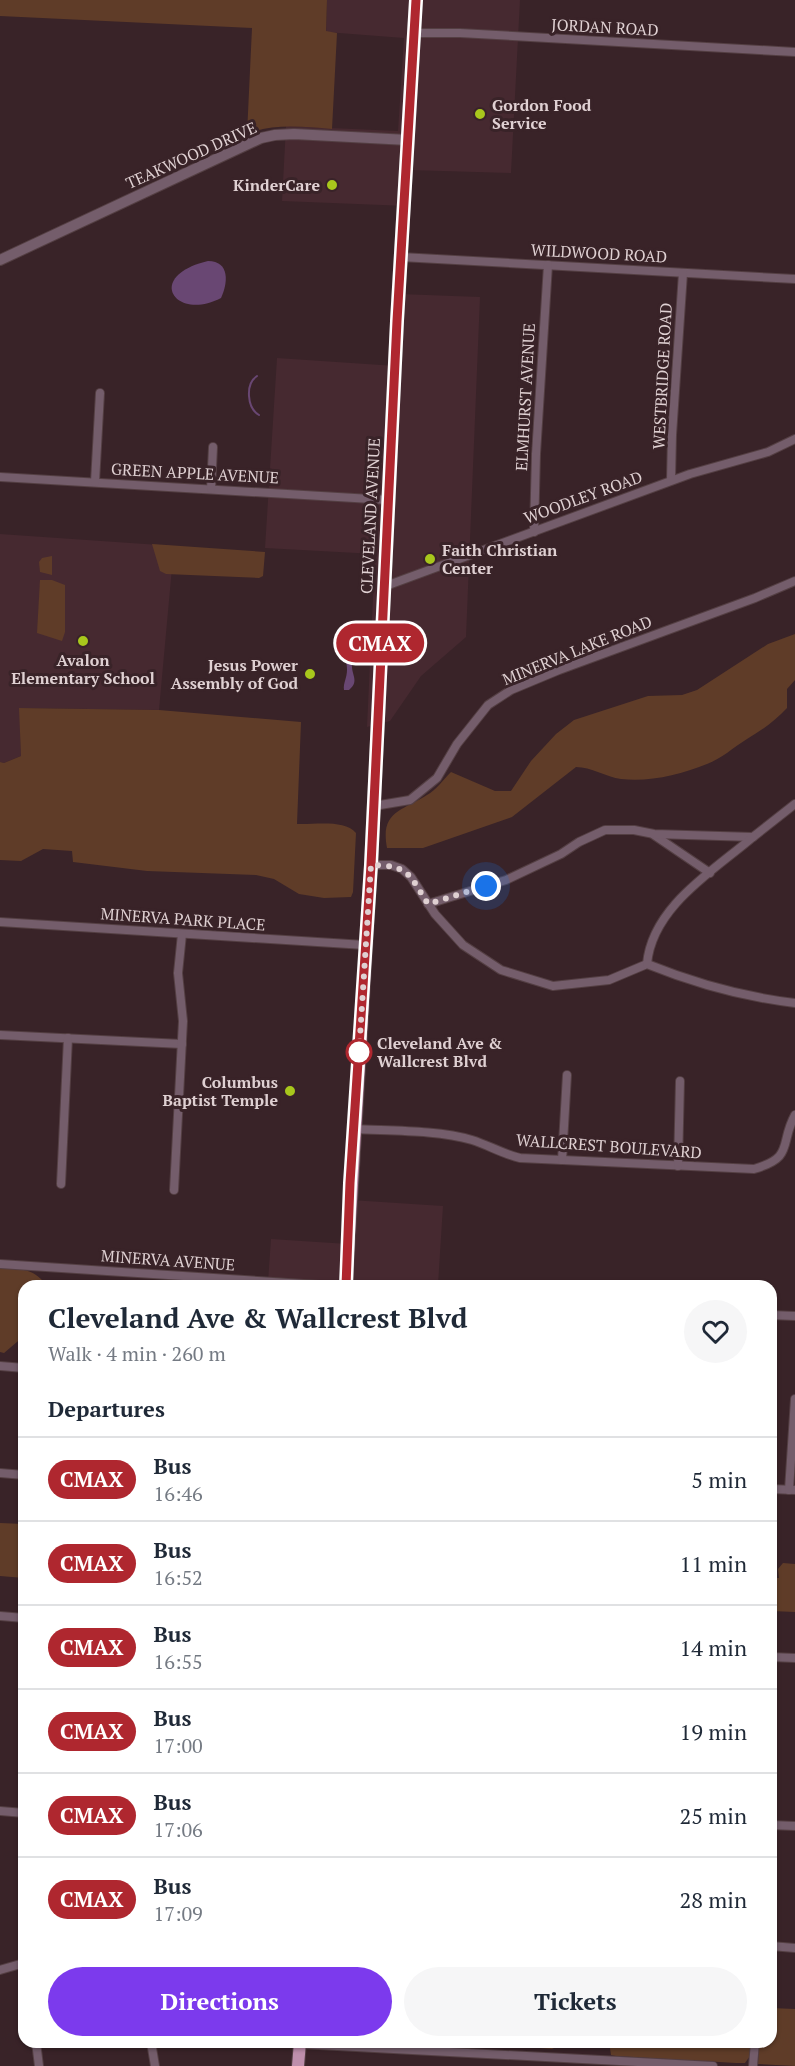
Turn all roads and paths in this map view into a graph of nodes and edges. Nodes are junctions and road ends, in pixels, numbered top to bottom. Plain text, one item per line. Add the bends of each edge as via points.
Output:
1 (416, 0) edge
2 (414, 33) junction
3 (795, 52) edge
4 (408, 140) junction
5 (401, 257) junction
6 (0, 260) edge
7 (548, 265) junction
8 (682, 273) junction
9 (795, 279) edge
10 (100, 393) dead end
11 (795, 439) edge
12 (213, 447) dead end
13 (0, 477) edge
14 (671, 480) junction
15 (95, 482) junction
16 (211, 489) junction
17 (388, 500) junction
18 (534, 532) junction
19 (795, 581) edge
20 (383, 587) junction
21 (374, 807) junction
22 (793, 810) edge
23 (654, 834) junction
24 (753, 837) junction
25 (371, 865) junction
26 (710, 873) junction
27 (428, 904) junction
28 (0, 922) edge
29 (182, 934) junction
30 (365, 945) junction
31 (647, 964) junction
32 (795, 1003) edge
33 (0, 1035) edge
34 (68, 1038) junction
35 (182, 1044) junction
36 (567, 1075) dead end
37 (681, 1081) dead end
38 (795, 1115) edge
39 (354, 1129) junction
40 (562, 1160) junction
41 (678, 1166) junction
42 (61, 1184) dead end
43 (174, 1190) dead end
44 (0, 1264) edge
45 (244, 1280) edge
46 (346, 1280) edge
47 (777, 1315) edge
48 (795, 1316) edge
49 (0, 1366) edge
50 (18, 1368) edge
51 (795, 1399) edge
52 (0, 1473) edge
53 (18, 1474) edge
54 (777, 1489) edge
55 (792, 1490) edge
56 (0, 1616) edge
57 (18, 1618) edge
58 (777, 1657) edge
59 (795, 1658) edge
60 (0, 1811) edge
61 (18, 1812) edge
62 (777, 1825) edge
63 (795, 1826) edge
64 (777, 1946) edge
65 (795, 1948) edge
66 (18, 1966) edge
67 (0, 1970) edge
68 (37, 2048) edge
69 (152, 2048) edge
70 (300, 2048) edge
71 (390, 2048) edge
72 (754, 2048) edge
73 (39, 2066) edge
74 (154, 2066) edge
75 (298, 2066) edge
76 (713, 2066) edge
77 (753, 2066) edge

1 - 2 main road, CLEVELAND AVENUE
2 - 3 street, JORDAN ROAD
2 - 4 main road, CLEVELAND AVENUE
4 - 5 main road, CLEVELAND AVENUE
4 - 6 street, TEAKWOOD DRIVE via 294,134 261,138
5 - 7 street, WILDWOOD ROAD
5 - 17 main road, CLEVELAND AVENUE
7 - 8 street, WILDWOOD ROAD
7 - 18 street, ELMHURST AVENUE
8 - 9 street, WILDWOOD ROAD
8 - 14 street, WESTBRIDGE ROAD
10 - 15 street
11 - 14 street, WOODLEY ROAD via 768,452
12 - 16 street
13 - 15 street, GREEN APPLE AVENUE
14 - 18 street, WOODLEY ROAD
15 - 16 street, GREEN APPLE AVENUE
16 - 17 street, GREEN APPLE AVENUE
17 - 20 main road, CLEVELAND AVENUE
18 - 20 street, WOODLEY ROAD
19 - 21 street, MINERVA LAKE ROAD via 511,690 488,705 457,744 437,778 410,800
20 - 21 main road, CLEVELAND AVENUE
21 - 25 main road, CLEVELAND AVENUE
22 - 24 street
23 - 24 street
23 - 26 street
23 - 27 street via 605,830 506,880
24 - 26 street
25 - 27 street via 402,869
25 - 30 main road, CLEVELAND AVENUE
26 - 31 street via 678,900 658,929
27 - 31 street via 463,945 501,970 554,986 609,980
28 - 29 street, MINERVA PARK PLACE
29 - 30 street, MINERVA PARK PLACE
29 - 35 street via 178,973
30 - 39 main road, CLEVELAND AVENUE
31 - 32 street via 721,989
33 - 34 street
34 - 35 street
34 - 42 street
35 - 43 street
36 - 40 street
37 - 41 street
38 - 41 street, WALLCREST BOULEVARD via 785,1151 772,1164 754,1169
39 - 40 street, WALLCREST BOULEVARD via 452,1136 511,1156
39 - 46 main road, CLEVELAND AVENUE
40 - 41 street, WALLCREST BOULEVARD
44 - 45 street, MINERVA AVENUE
47 - 48 street
49 - 50 street
51 - 55 street
52 - 53 street
54 - 55 street
56 - 57 street
58 - 59 street
60 - 61 street
62 - 63 street
64 - 65 street
66 - 67 street
68 - 73 street
69 - 74 street
70 - 75 main road
71 - 76 street
72 - 77 street

